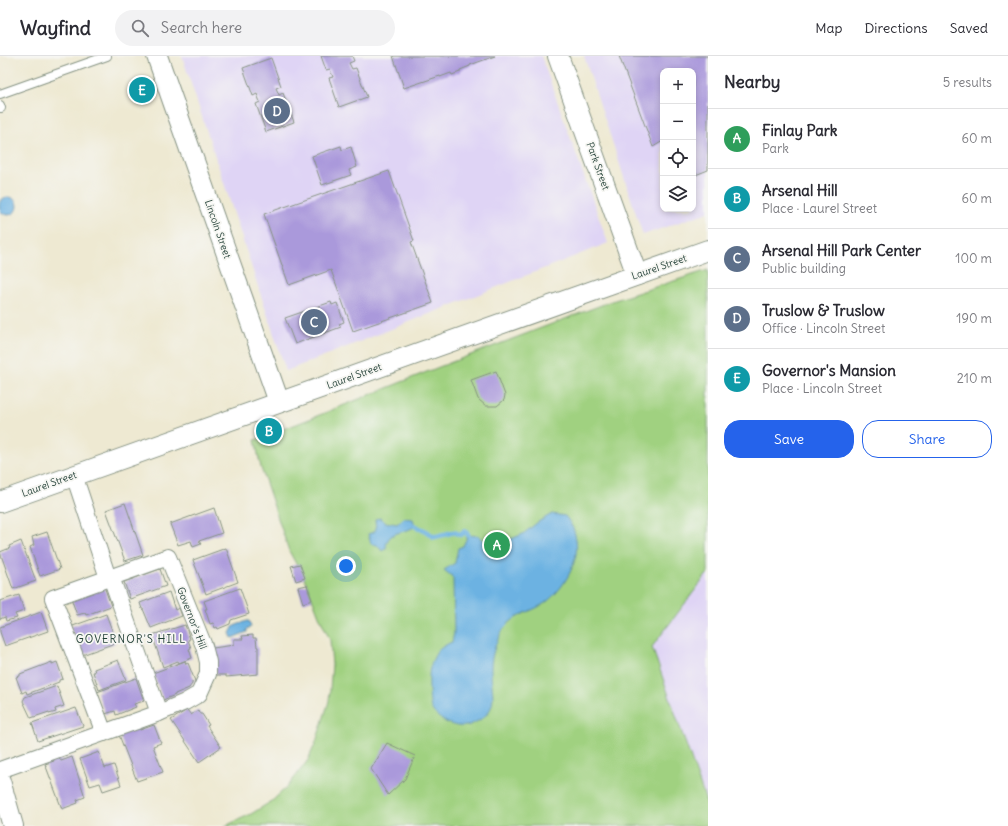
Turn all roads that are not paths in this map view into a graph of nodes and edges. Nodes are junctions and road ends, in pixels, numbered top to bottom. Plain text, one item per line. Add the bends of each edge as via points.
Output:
1 (107, 56) edge
2 (157, 56) edge
3 (558, 56) edge
4 (0, 94) edge
5 (0, 105) edge
6 (0, 108) edge
7 (708, 250) edge
8 (637, 275) junction
9 (279, 402) junction
10 (74, 475) junction
11 (0, 502) edge
12 (110, 578) junction
13 (159, 713) junction
14 (104, 733) junction
15 (0, 770) edge
16 (0, 781) edge
17 (13, 826) edge

1 - 4 lane
2 - 9 street, Lincoln Street
3 - 8 street, Park Street
5 - 6 lane
7 - 8 street, Laurel Street
8 - 9 street, Laurel Street
9 - 10 street, Laurel Street
10 - 11 street, Laurel Street
10 - 12 street
12 - 13 street
12 - 13 street, Governor's Hill via 168,557 204,646 208,674 199,694
12 - 14 street, Governor's Hill via 54,598
13 - 14 street, Governor's Hill
14 - 15 street, Governor's Hill
16 - 17 street

